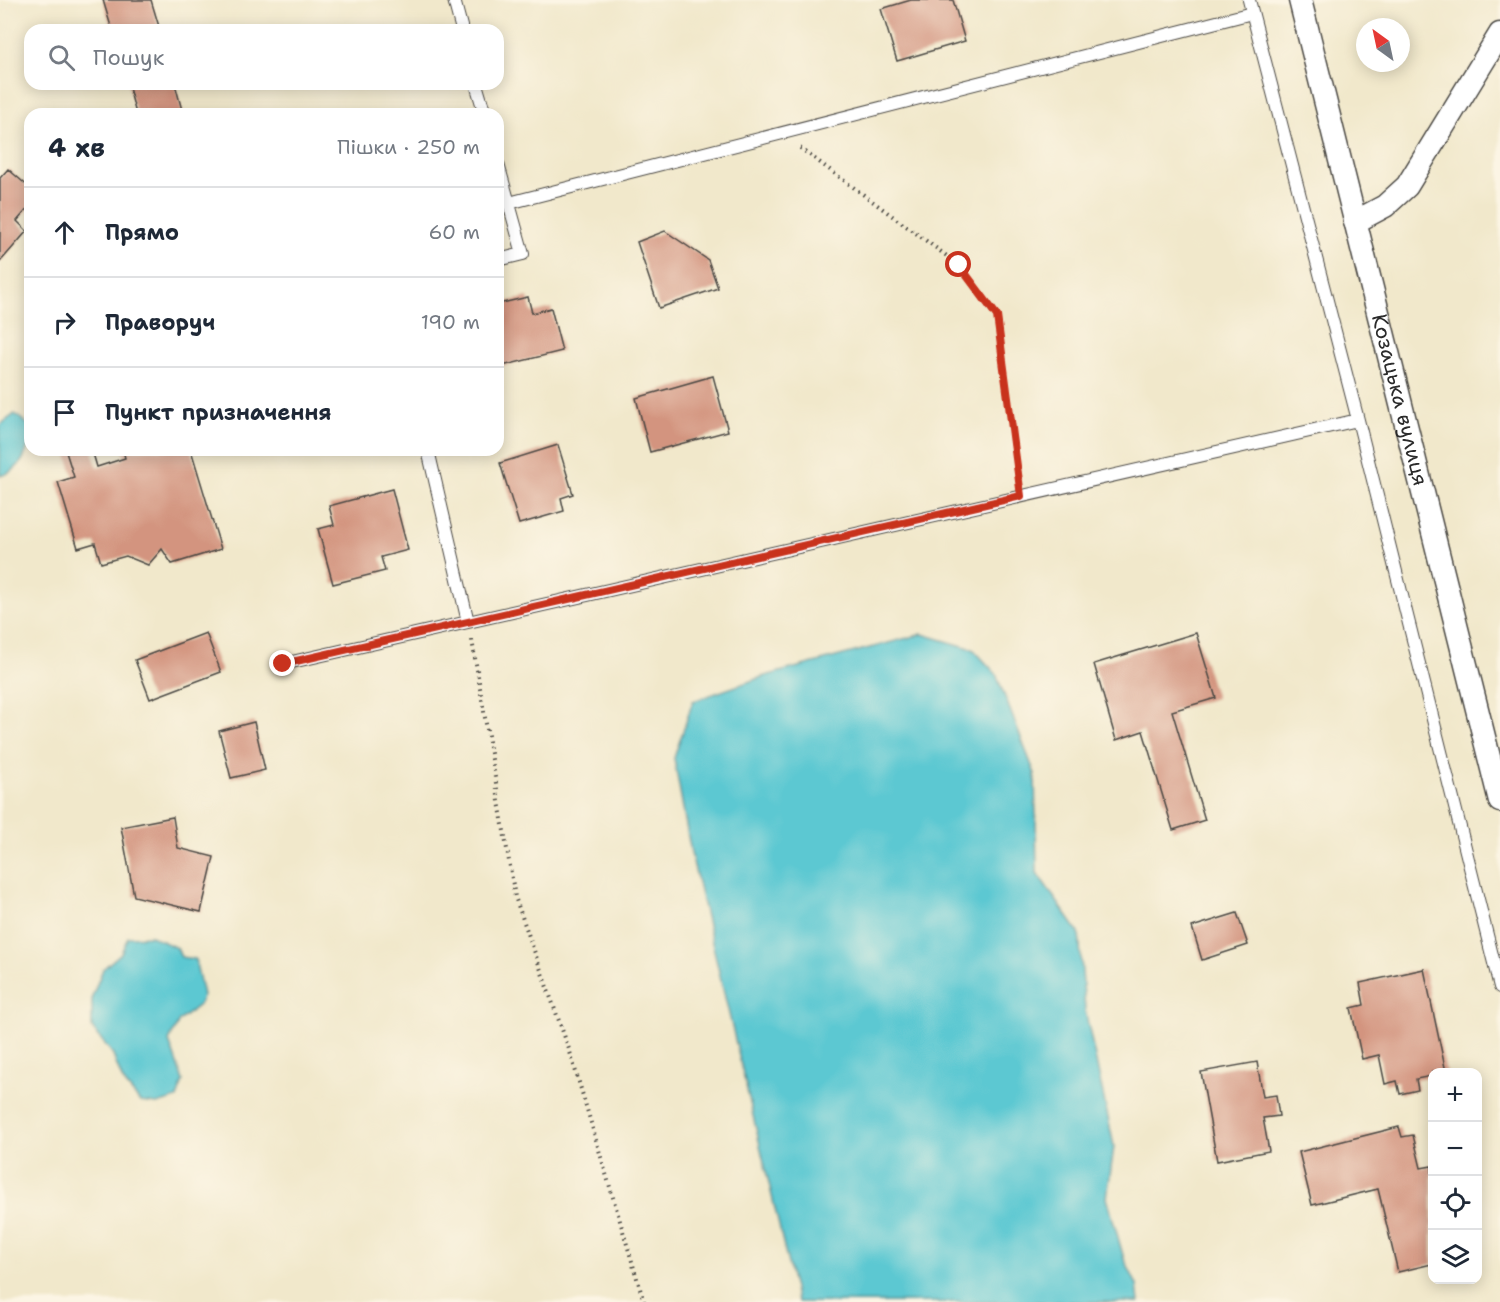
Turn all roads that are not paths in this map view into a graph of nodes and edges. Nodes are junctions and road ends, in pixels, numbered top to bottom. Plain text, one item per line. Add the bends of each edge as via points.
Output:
1 (454, 0) edge
2 (1249, 0) edge
3 (1300, 0) edge
4 (1252, 13) junction
5 (460, 24) edge
6 (1500, 34) edge
7 (478, 90) edge
8 (482, 108) edge
9 (504, 185) edge
10 (509, 203) junction
11 (1355, 222) junction
12 (504, 259) edge
13 (1358, 420) junction
14 (429, 456) edge
15 (468, 622) junction
16 (283, 664) dead end
17 (1500, 801) edge
18 (1500, 987) edge

1 - 5 lane
2 - 4 lane
3 - 11 street, Козацька вулиця
4 - 10 lane
4 - 13 lane
6 - 11 street via 1407,186 1385,206
7 - 8 lane
9 - 10 lane
10 - 12 lane via 523,254
11 - 17 street, Козацька вулиця
13 - 15 lane
13 - 18 lane
14 - 15 lane
15 - 16 lane

